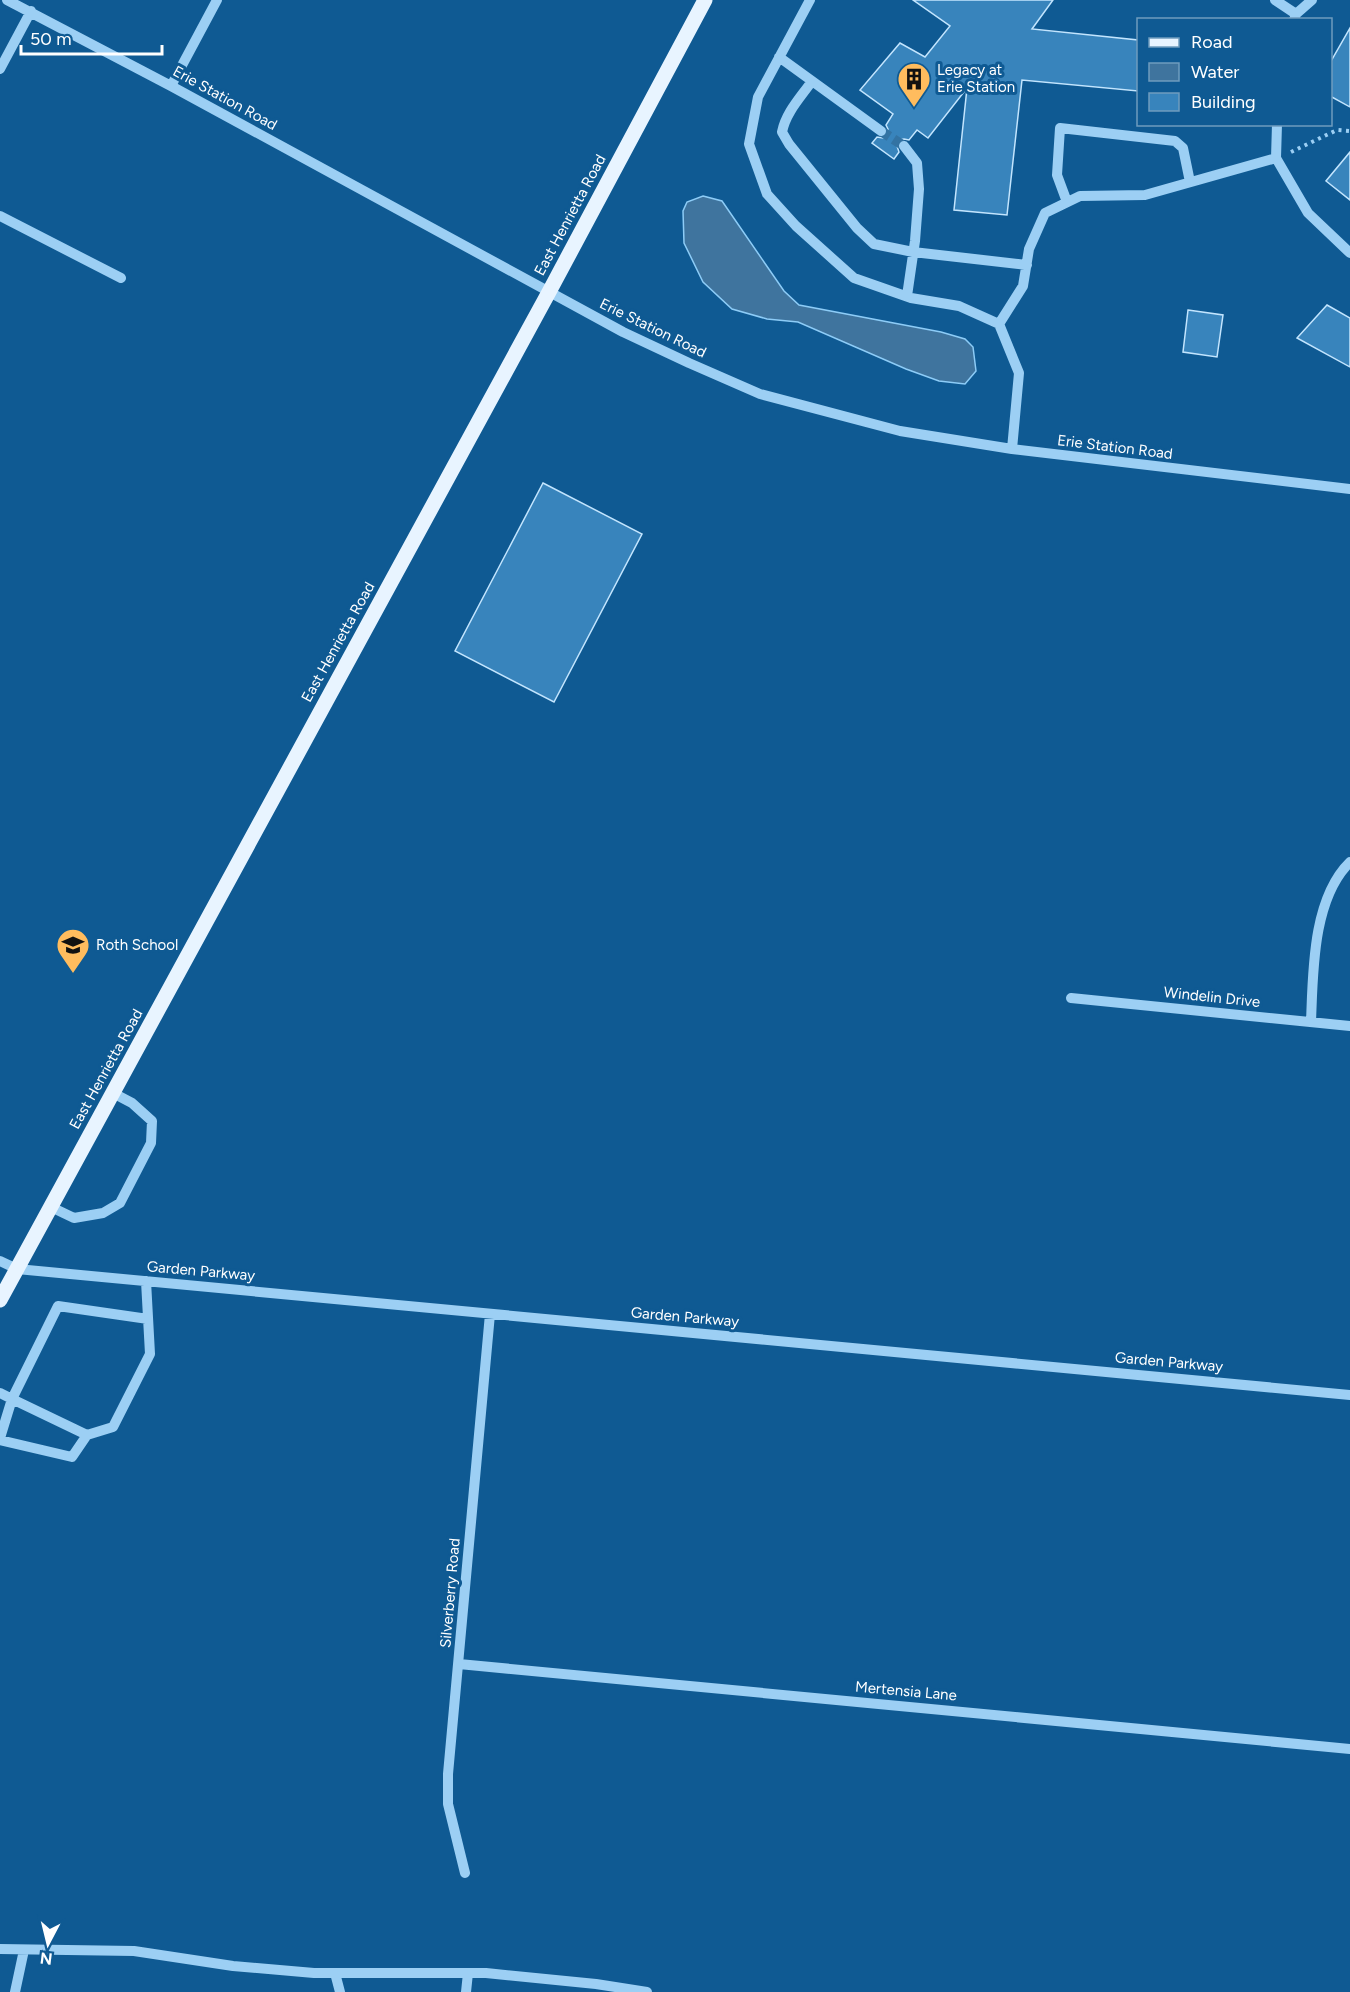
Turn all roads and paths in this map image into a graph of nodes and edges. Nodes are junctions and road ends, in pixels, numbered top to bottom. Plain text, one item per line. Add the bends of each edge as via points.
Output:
1 (7, 0) edge
2 (217, 0) edge
3 (705, 0) edge
4 (810, 0) edge
5 (1275, 0) edge
6 (1312, 0) edge
7 (31, 11) junction
8 (1295, 17) edge
9 (779, 57) junction
10 (0, 69) edge
11 (812, 81) junction
12 (171, 86) junction
13 (1277, 126) edge
14 (881, 131) tunnel mouth
15 (1350, 131) edge
16 (904, 146) tunnel mouth
17 (1276, 158) junction
18 (1190, 182) junction
19 (1067, 202) junction
20 (0, 216) edge
21 (913, 252) junction
22 (1350, 253) edge
23 (1026, 265) junction
24 (121, 278) dead end
25 (549, 292) junction
26 (907, 296) junction
27 (999, 324) junction
28 (1012, 449) junction
29 (1350, 489) edge
30 (1350, 862) edge
31 (1071, 998) dead end
32 (1311, 1022) junction
33 (1350, 1026) edge
34 (113, 1093) junction
35 (51, 1208) junction
36 (0, 1261) edge
37 (17, 1269) junction
38 (146, 1281) junction
39 (0, 1300) edge
40 (490, 1314) junction
41 (148, 1319) junction
42 (0, 1393) edge
43 (1350, 1395) edge
44 (12, 1399) junction
45 (87, 1436) junction
46 (0, 1439) edge
47 (459, 1664) junction
48 (1350, 1749) edge
49 (465, 1873) dead end
50 (0, 1949) edge
51 (24, 1950) junction
52 (335, 1973) junction
53 (468, 1973) junction
54 (613, 1989) edge
55 (15, 1992) edge
56 (340, 1992) edge
57 (466, 1992) edge
58 (647, 1992) edge

1 - 7 street, Erie Station Road
2 - 12 street
3 - 25 main road, East Henrietta Road
4 - 9 street
5 - 8 street
6 - 8 street
7 - 10 street
7 - 12 street, Erie Station Road
9 - 11 street
9 - 26 street via 758,97 749,144 767,194 854,278
11 - 14 street
11 - 21 street via 784,122 782,132 789,144 874,244
12 - 25 street, Erie Station Road
13 - 17 street
15 - 17 path via 1337,130
16 - 21 street via 917,163 919,189
17 - 18 street
17 - 22 street via 1308,213
18 - 19 street via 1145,195 1080,196
18 - 19 street via 1184,148 1175,141 1060,128 1057,175
19 - 23 street via 1045,213
20 - 24 street
21 - 23 street
21 - 26 street
23 - 27 street via 1023,286
25 - 28 street, Erie Station Road via 642,341 760,394 900,431
25 - 34 main road, East Henrietta Road
26 - 27 street via 958,306
27 - 28 street via 1019,373
28 - 29 street, Erie Station Road
30 - 32 street via 1322,913 1314,960
31 - 32 street, Windelin Drive
32 - 33 street, Windelin Drive
34 - 35 main road, East Henrietta Road
34 - 35 street via 152,1121 151,1143 120,1203 103,1214 74,1218
35 - 37 main road, East Henrietta Road
36 - 37 street, Garden Parkway
37 - 38 street, Garden Parkway
37 - 39 main road, East Henrietta Road
38 - 40 street, Garden Parkway
38 - 41 street
40 - 43 street, Garden Parkway
40 - 47 street, Silverberry Road
41 - 44 street via 58,1306
41 - 45 street via 150,1354 113,1427
42 - 44 street
44 - 45 street
44 - 46 street
45 - 46 street via 72,1457
47 - 48 street, Mertensia Lane
47 - 49 street, Silverberry Road via 448,1804
50 - 51 street
51 - 52 street via 134,1951 233,1966
51 - 55 street
52 - 53 street
52 - 56 street
53 - 54 street
53 - 57 street
54 - 58 street

